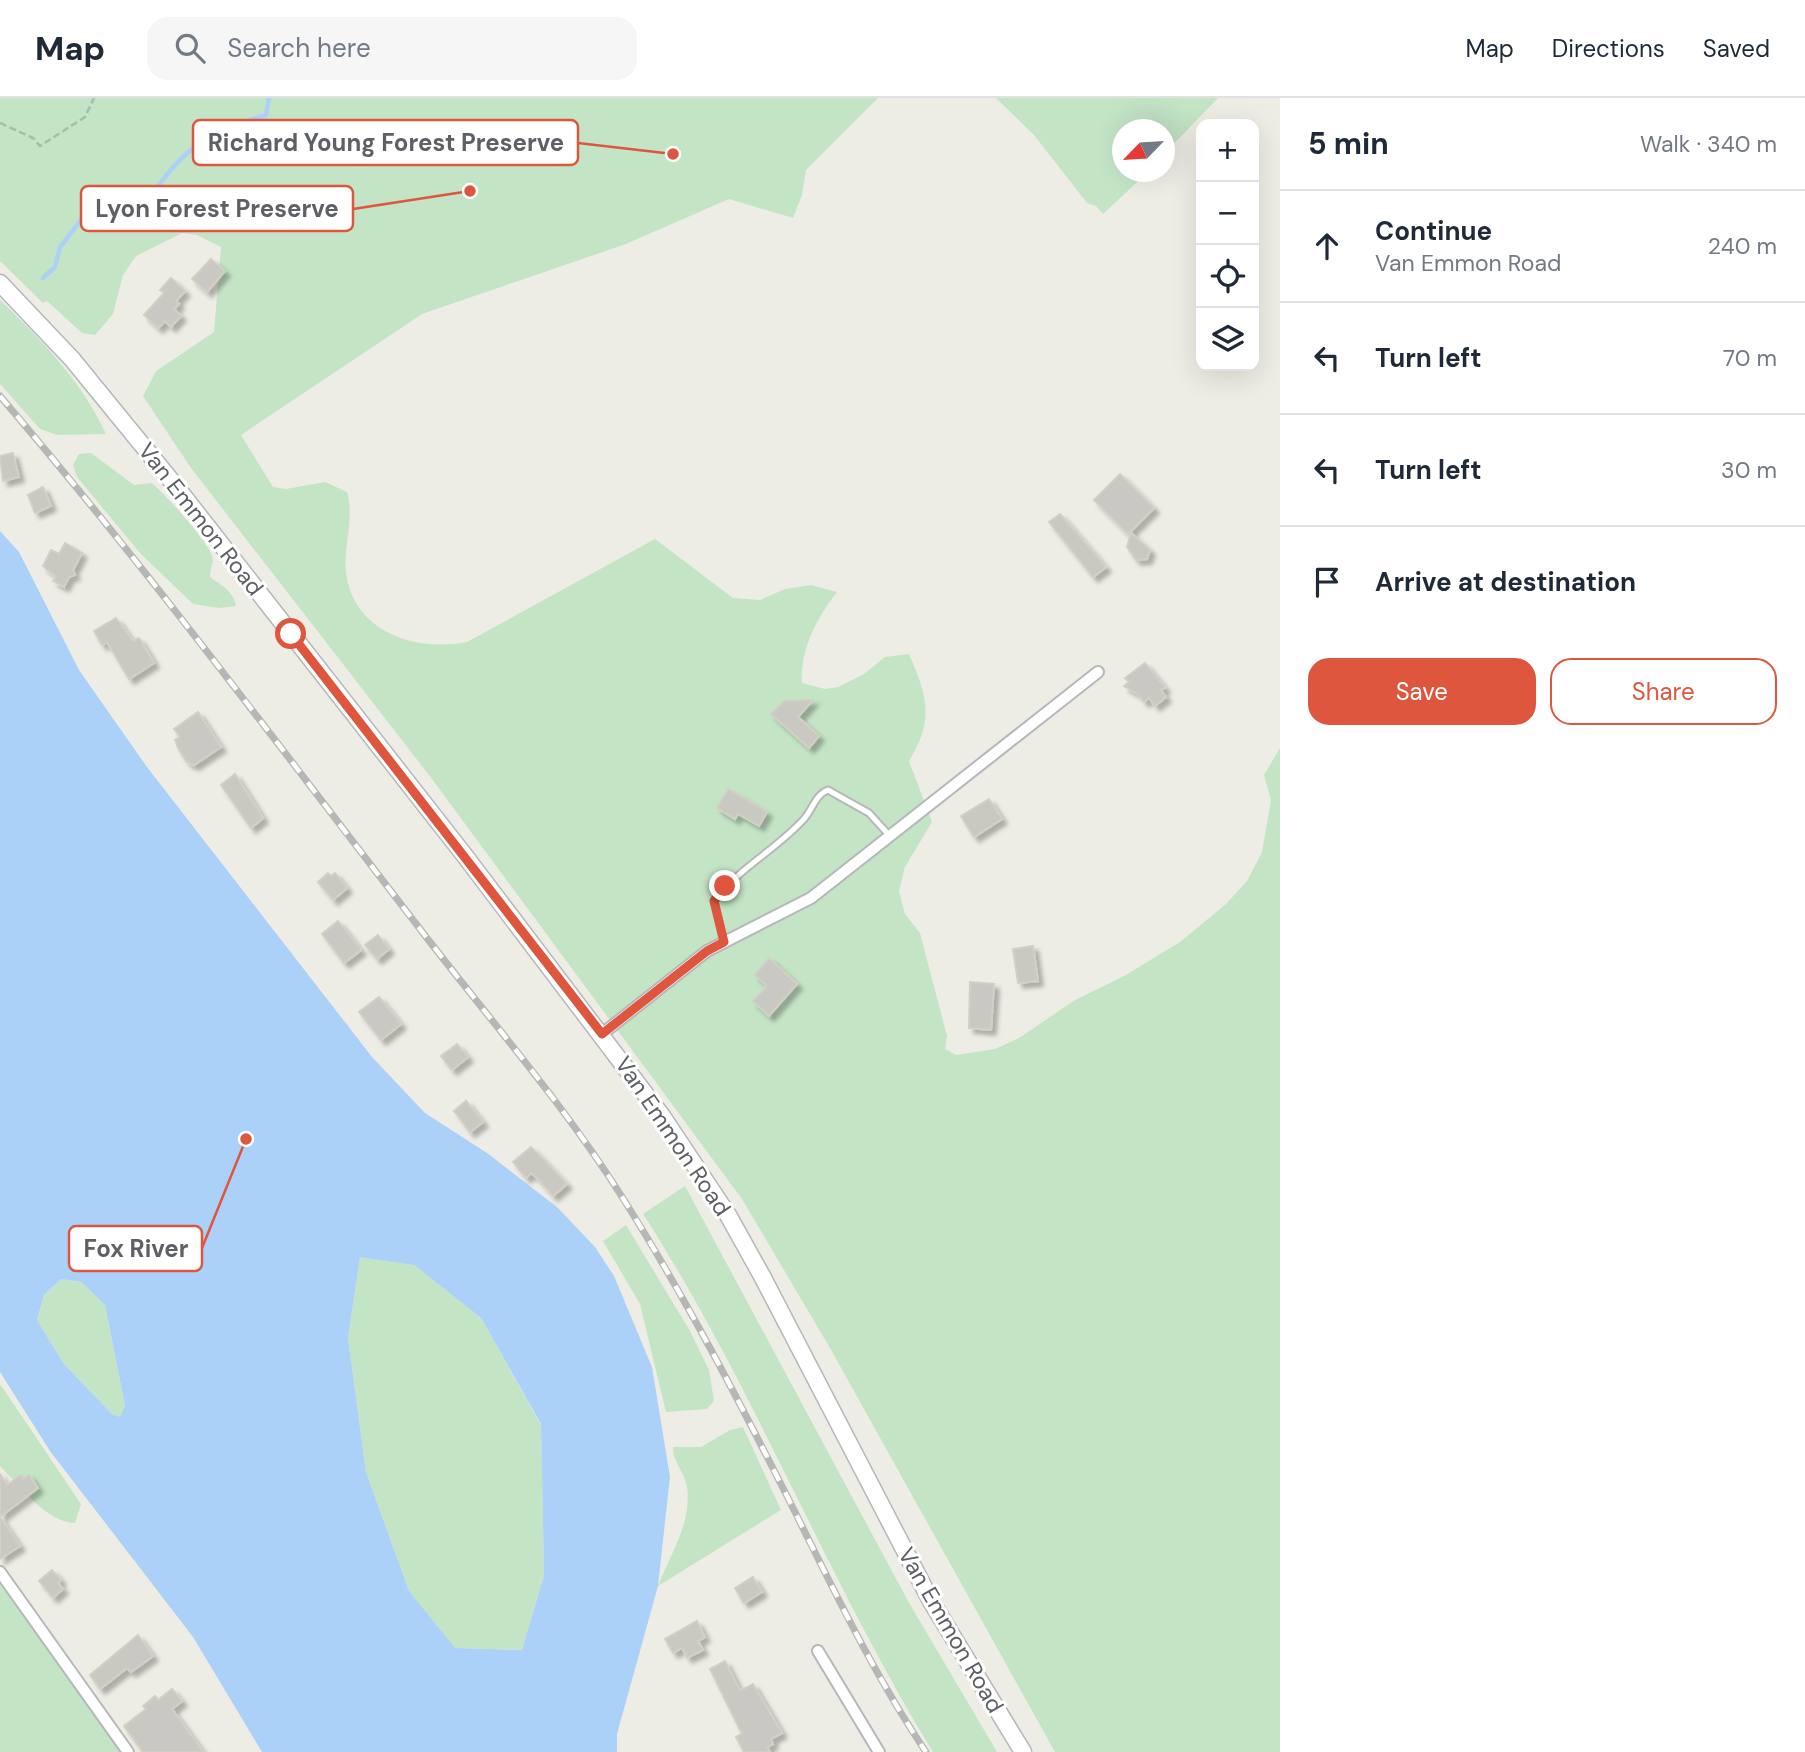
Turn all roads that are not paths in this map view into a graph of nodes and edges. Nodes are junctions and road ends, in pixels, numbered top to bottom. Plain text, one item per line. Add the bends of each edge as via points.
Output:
1 (0, 283) edge
2 (1098, 672) dead end
3 (889, 835) junction
4 (724, 942) junction
5 (602, 1034) junction
6 (0, 1572) edge
7 (818, 1651) dead end
8 (128, 1752) edge
9 (879, 1752) edge
10 (1023, 1752) edge

1 - 5 street, Van Emmon Road via 72,359 141,443
2 - 3 street
3 - 4 street via 811,898
3 - 4 lane via 869,813 828,790 820,793 804,818 725,886 714,901
4 - 5 street
5 - 10 street, Van Emmon Road via 728,1215 814,1371 931,1601
6 - 8 street
7 - 9 street

